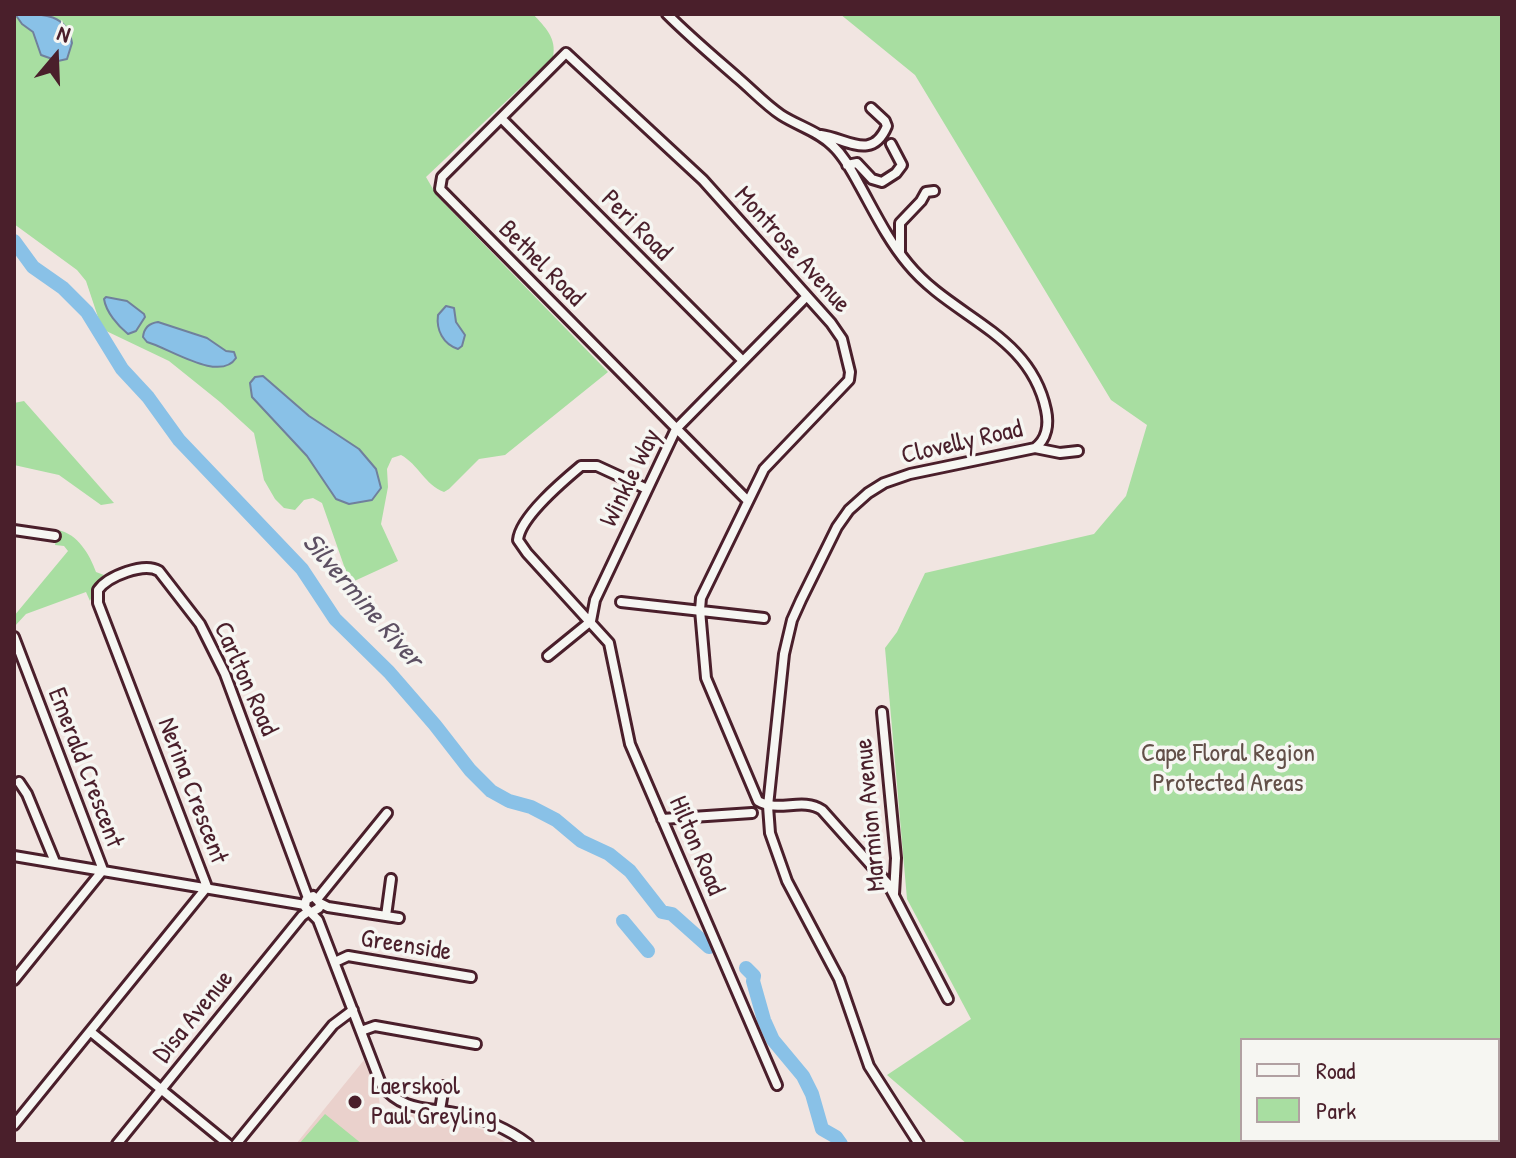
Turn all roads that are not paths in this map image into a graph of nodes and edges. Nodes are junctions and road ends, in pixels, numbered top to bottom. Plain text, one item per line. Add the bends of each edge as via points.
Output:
1 (667, 14) edge
2 (566, 53) joint
3 (871, 108) dead end
4 (501, 118) junction
5 (820, 135) junction
6 (891, 144) dead end
7 (847, 165) junction
8 (934, 191) dead end
9 (900, 254) junction
10 (807, 296) junction
11 (743, 361) junction
12 (676, 429) junction
13 (1035, 448) junction
14 (1078, 451) dead end
15 (647, 489) junction
16 (747, 500) junction
17 (14, 530) edge
18 (55, 536) dead end
19 (621, 602) dead end
20 (98, 603) joint
21 (700, 610) junction
22 (764, 618) dead end
23 (591, 621) junction
24 (14, 637) edge
25 (548, 656) dead end
26 (882, 712) dead end
27 (19, 782) dead end
28 (768, 806) junction
29 (387, 813) dead end
30 (752, 813) dead end
31 (662, 819) junction
32 (14, 856) edge
33 (55, 862) junction
34 (103, 870) junction
35 (391, 879) dead end
36 (207, 887) junction
37 (894, 894) junction
38 (312, 905) junction
39 (386, 916) junction
40 (399, 918) dead end
41 (335, 962) junction
42 (471, 977) dead end
43 (14, 980) edge
44 (948, 999) dead end
45 (353, 1010) junction
46 (361, 1031) junction
47 (91, 1032) junction
48 (476, 1044) dead end
49 (777, 1085) dead end
50 (444, 1086) dead end
51 (162, 1089) junction
52 (440, 1110) junction
53 (14, 1125) edge
54 (117, 1144) edge
55 (228, 1144) edge
56 (236, 1144) edge
57 (528, 1144) edge
58 (919, 1144) edge

1 - 5 street, Clovelly Road via 762,100
2 - 4 street, Bethel Road
2 - 10 street, Montrose Avenue via 703,180
3 - 5 street via 887,126 870,144 860,147
4 - 11 street, Peri Road
4 - 12 street, Bethel Road via 442,177 440,189
5 - 7 street, Clovelly Road
6 - 7 street via 902,165 886,180 876,182 860,165
7 - 9 street, Clovelly Road
8 - 9 street via 926,192 900,223
9 - 13 street, Clovelly Road via 927,284 987,327 1029,367 1047,416 1043,441
10 - 11 street, Winkle Way
10 - 16 street, Montrose Avenue via 840,335 850,376 768,463
11 - 12 street, Winkle Way
12 - 15 street, Winkle Way
12 - 16 street, Bethel Road
13 - 14 street
13 - 28 street, Clovelly Road via 884,483 842,519 792,620
15 - 23 street, Winkle Way via 595,600
15 - 23 street, Hilton Road via 597,466 581,466 520,530 522,547
16 - 21 street, Montrose Avenue
17 - 18 street
19 - 21 street
20 - 36 street, Nerina Crescent
20 - 38 street, Carlton Road via 98,590 105,582 152,567 200,624 228,681
21 - 22 street
21 - 28 street, Montrose Avenue via 708,683 752,791
23 - 25 street
23 - 31 street, Hilton Road via 613,652 629,741
24 - 34 street, Emerald Crescent
26 - 37 street, Marmion Avenue via 896,858
27 - 33 street
28 - 37 street via 819,807
28 - 58 street, Clovelly Road via 770,833 787,881 839,979 873,1073
29 - 38 street, Disa Avenue
30 - 31 street
31 - 49 street, Hilton Road
32 - 33 street
33 - 34 street
34 - 36 street
34 - 43 street, Emerald Crescent
35 - 39 street
36 - 38 street
36 - 47 street, Nerina Crescent
37 - 44 street, Marmion Avenue
38 - 39 street
38 - 41 street, Carlton Road
38 - 51 street, Disa Avenue
39 - 40 street
41 - 42 street, Greenside via 348,956
41 - 45 street, Carlton Road
45 - 46 street, Carlton Road
45 - 56 street via 333,1025
46 - 48 street via 375,1026
46 - 52 street, Carlton Road via 391,1097
47 - 51 street
47 - 53 street, Nerina Crescent
50 - 52 street
51 - 54 street, Disa Avenue
51 - 55 street
52 - 57 street, Carlton Road via 506,1130

